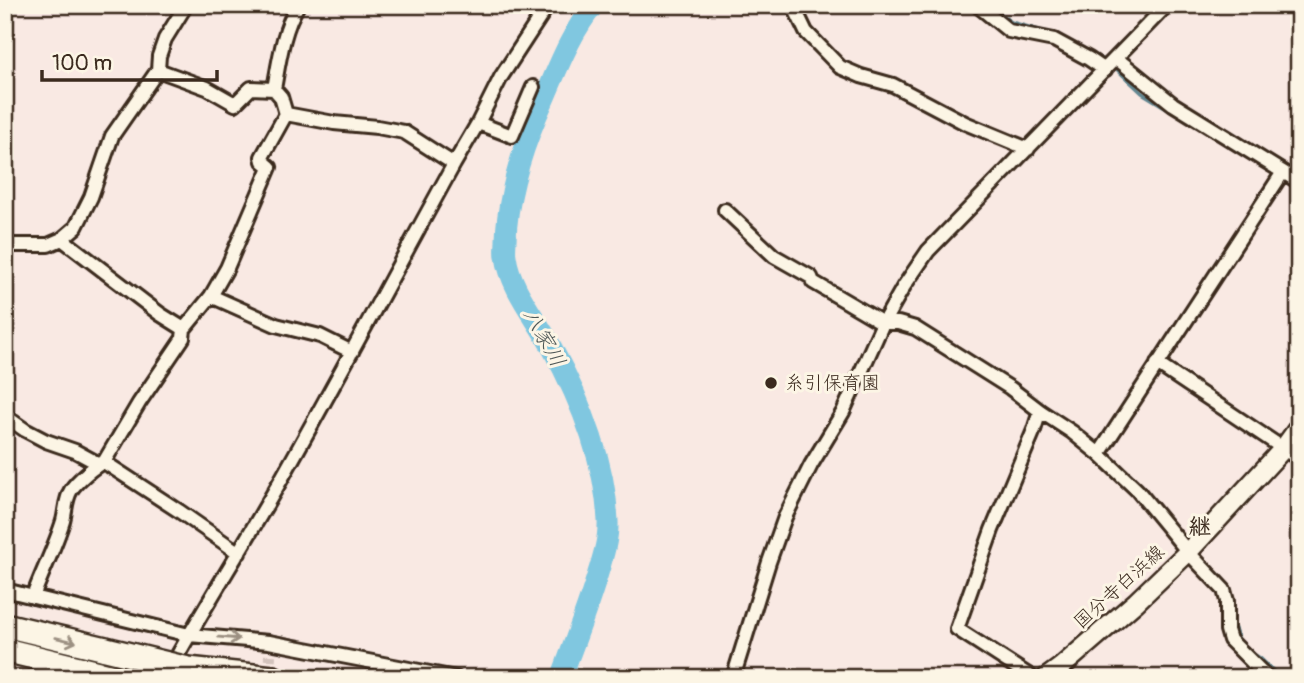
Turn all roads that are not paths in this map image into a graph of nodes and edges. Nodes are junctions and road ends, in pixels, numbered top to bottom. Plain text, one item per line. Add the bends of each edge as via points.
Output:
1 (186, 5) edge
2 (298, 5) edge
3 (548, 5) edge
4 (793, 5) edge
5 (977, 5) edge
6 (1167, 5) edge
7 (1116, 58) junction
8 (158, 70) junction
9 (1105, 70) junction
10 (533, 87) dead end
11 (274, 89) junction
12 (286, 114) junction
13 (478, 123) junction
14 (1028, 149) junction
15 (454, 163) junction
16 (1283, 172) junction
17 (1299, 182) edge
18 (725, 210) dead end
19 (62, 239) junction
20 (5, 244) edge
21 (211, 296) junction
22 (883, 323) junction
23 (184, 328) junction
24 (352, 352) junction
25 (1157, 364) junction
26 (1040, 411) junction
27 (5, 416) edge
28 (1299, 427) edge
29 (1283, 449) junction
30 (1099, 454) junction
31 (1299, 459) edge
32 (101, 463) junction
33 (1188, 552) junction
34 (239, 554) junction
35 (5, 590) edge
36 (33, 597) junction
37 (16, 627) edge
38 (189, 635) junction
39 (13, 652) edge
40 (188, 669) junction
41 (120, 678) edge
42 (165, 678) edge
43 (228, 678) edge
44 (273, 678) edge
45 (456, 678) edge
46 (733, 678) edge
47 (1032, 678) edge
48 (1046, 678) edge
49 (1269, 678) edge

1 - 8 street via 165,39
2 - 11 street via 288,26
3 - 13 street via 501,76
4 - 14 street via 806,32 840,67 893,85
5 - 9 street via 1009,31 1054,40
6 - 7 street
7 - 9 street
7 - 16 street via 1173,104
8 - 11 street via 236,104 251,88
8 - 19 street via 111,136 92,197 76,227
9 - 14 street
10 - 13 street via 512,136
11 - 12 street
12 - 15 street via 404,132
12 - 21 street via 261,157 270,167
13 - 15 street
14 - 22 street via 928,251
15 - 24 street
16 - 17 street
16 - 25 street
18 - 22 street via 774,256
19 - 20 street via 48,245
19 - 23 street
21 - 23 street
21 - 24 street
22 - 26 street via 915,328
22 - 46 street via 843,411 785,517
23 - 32 street via 183,338
24 - 34 street
25 - 29 street
25 - 30 street
26 - 30 street
26 - 47 street via 957,629
27 - 32 street via 46,441
28 - 29 main road, 国分寺白浜線
29 - 31 street
29 - 33 main road, 国分寺白浜線
30 - 33 street via 1137,490
32 - 34 street
32 - 36 street via 71,490
33 - 48 main road, 国分寺白浜線
33 - 49 street via 1224,590 1230,640
34 - 38 street
35 - 36 street
36 - 38 street
37 -> 40 highway, bridge
38 - 42 street
38 -> 45 street
39 - 41 highway
40 - 43 highway
40 - 44 highway

